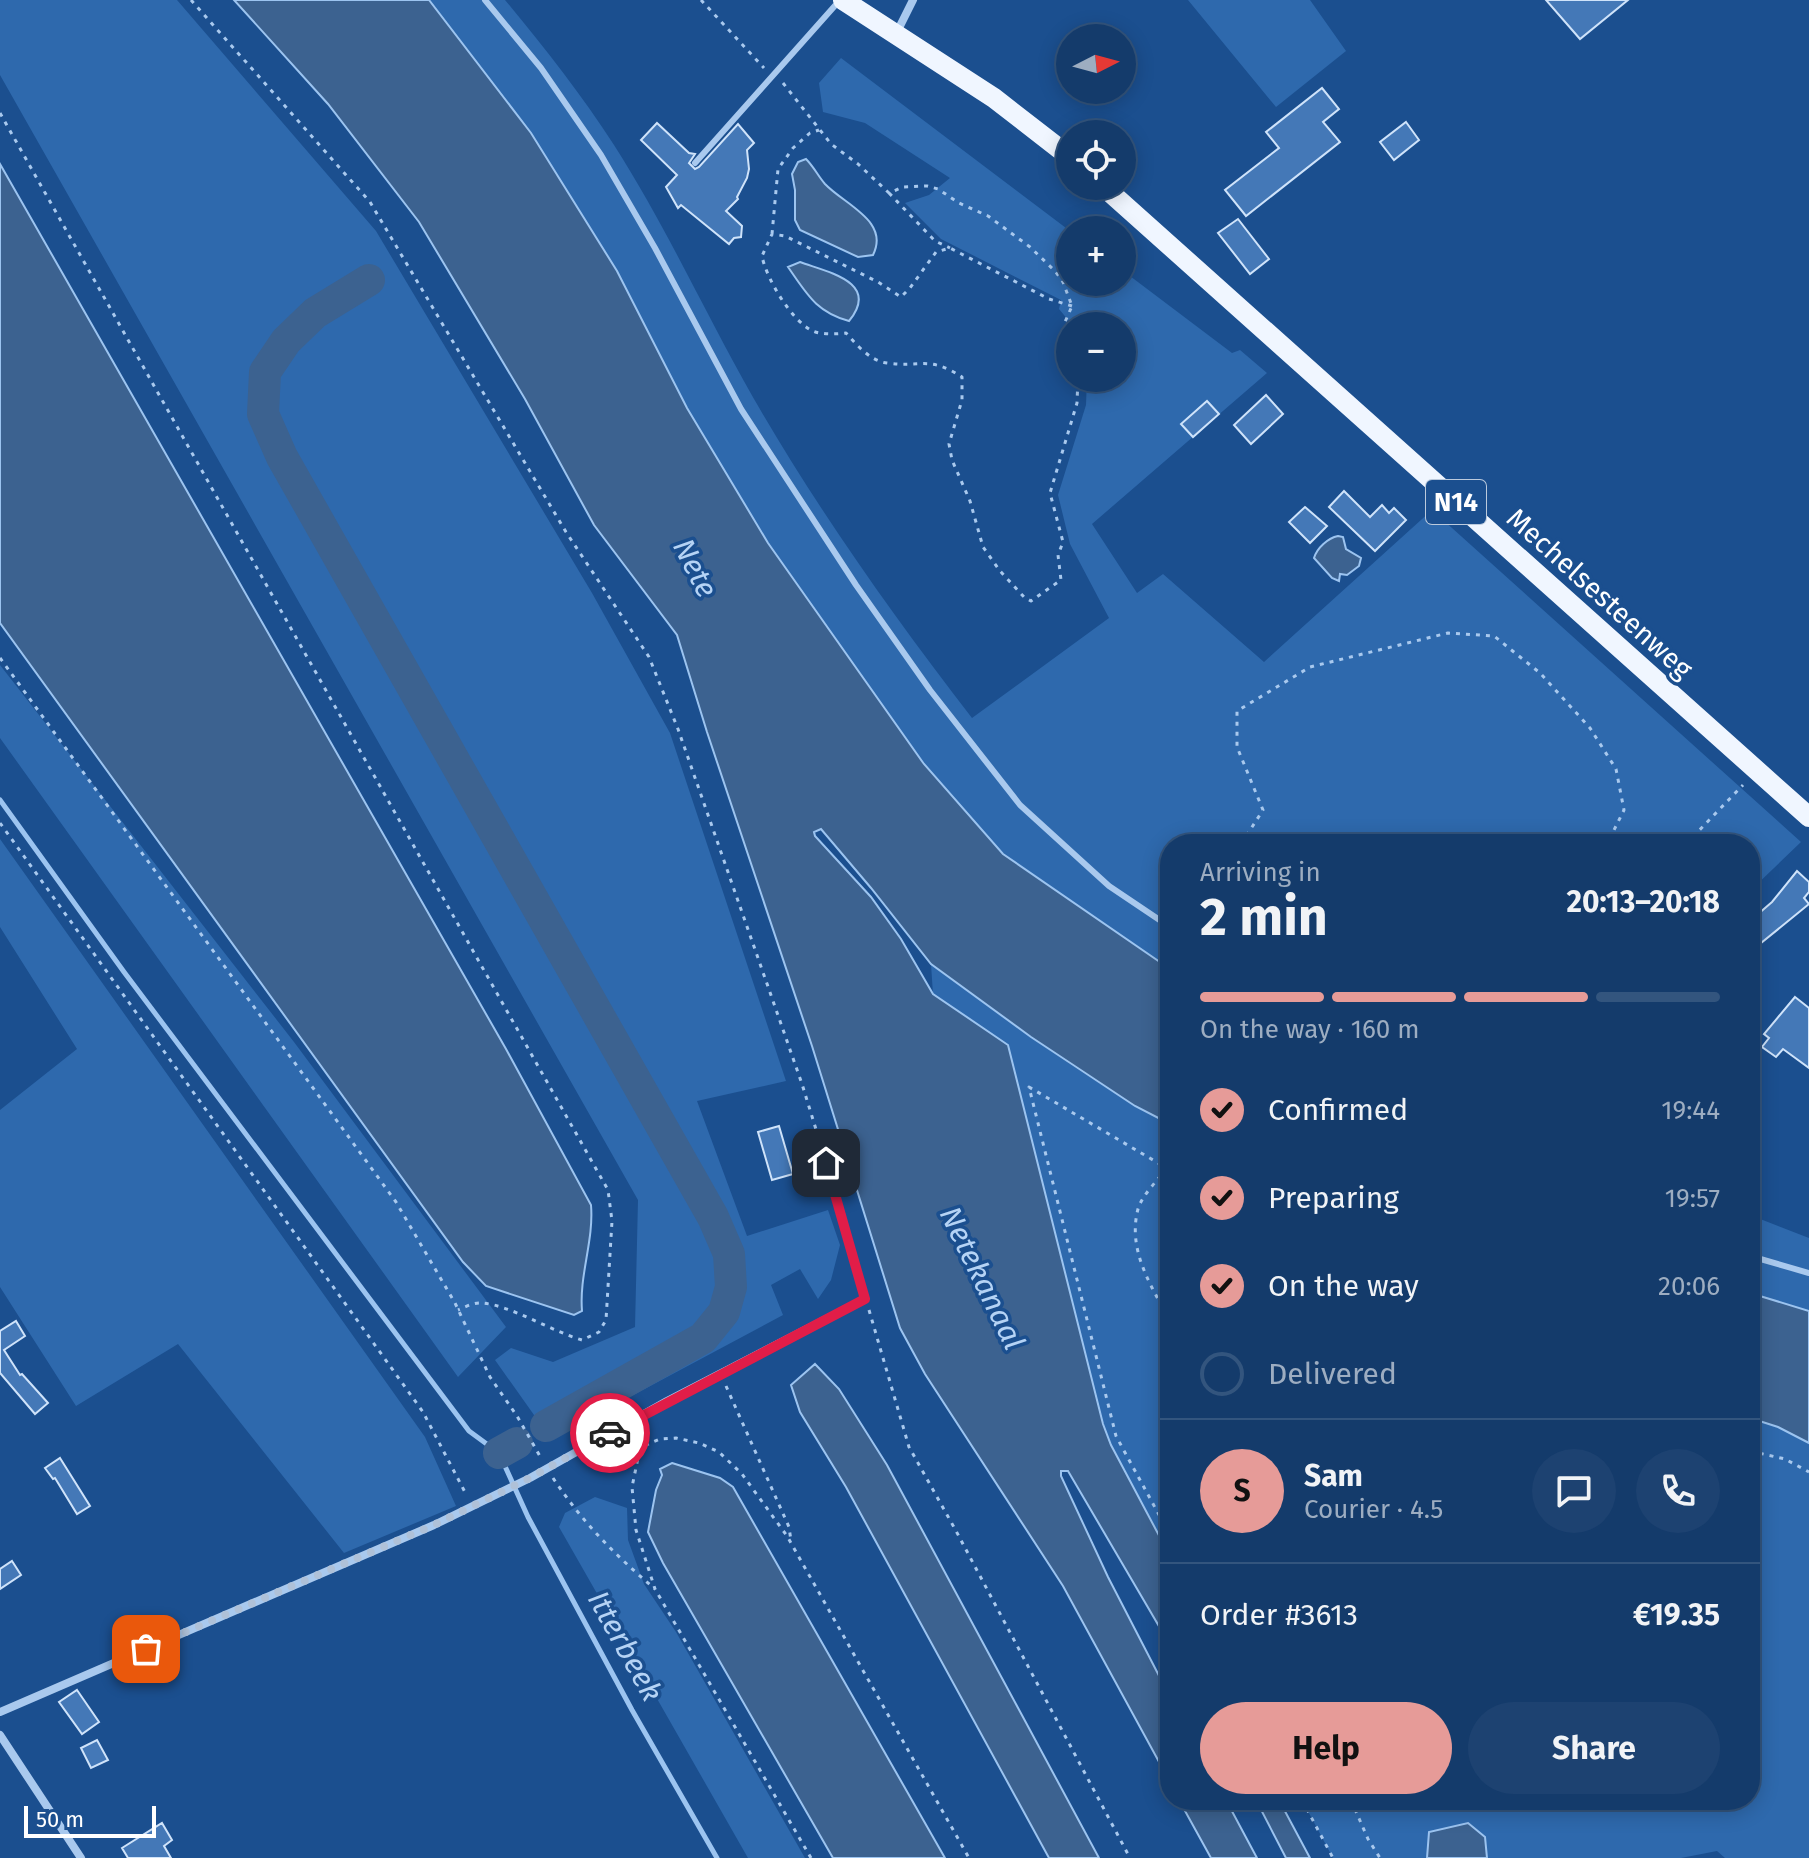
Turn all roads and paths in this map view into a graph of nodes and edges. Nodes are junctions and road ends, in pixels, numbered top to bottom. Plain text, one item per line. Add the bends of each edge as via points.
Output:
1 (191, 0) edge
2 (485, 0) edge
3 (701, 0) edge
4 (841, 0) edge
5 (913, 0) edge
6 (896, 34) junction
7 (773, 76) junction
8 (0, 113) edge
9 (819, 130) junction
10 (1056, 146) edge
11 (695, 163) dead end
12 (889, 193) junction
13 (1119, 200) edge
14 (772, 234) junction
15 (950, 248) junction
16 (1072, 306) junction
17 (1069, 312) edge
18 (1077, 392) edge
19 (0, 658) edge
20 (1746, 782) dead end
21 (1809, 817) edge
22 (0, 823) edge
23 (1247, 834) edge
24 (1612, 834) edge
25 (1696, 834) edge
26 (1160, 920) edge
27 (826, 1163) joint
28 (1160, 1164) edge
29 (1160, 1179) edge
30 (1760, 1259) edge
31 (1809, 1273) edge
32 (865, 1299) junction
33 (1160, 1302) edge
34 (458, 1310) junction
35 (720, 1374) junction
36 (1760, 1453) edge
37 (547, 1469) junction
38 (1809, 1472) edge
39 (473, 1506) junction
40 (1160, 1517) edge
41 (792, 1544) junction
42 (655, 1589) junction
43 (0, 1712) edge
44 (0, 1735) edge
45 (1307, 1810) edge
46 (1355, 1810) edge
47 (81, 1858) edge
48 (811, 1858) edge
49 (969, 1858) edge
50 (1130, 1858) edge
51 (1333, 1858) edge
52 (1380, 1858) edge

1 - 27 path via 370,202 566,532 649,657
2 - 26 lane via 541,68 601,155 741,409 930,690 1020,805 1109,886
3 - 7 path
4 - 6 main road
4 - 7 lane
5 - 6 street
6 - 10 main road
7 - 9 path
7 - 11 lane
8 - 34 path via 608,1190 612,1221 606,1320 599,1332 582,1340 479,1302
9 - 12 path
9 - 14 path via 793,148 778,169
12 - 15 path via 935,241
12 - 16 path via 927,186 988,216 1055,271
13 - 21 main road, Mechelsesteenweg / N14
14 - 15 path via 901,297 936,252
14 - 18 path via 762,256 764,267 806,326 846,333 860,350 886,363 927,362 962,377 962,400 949,444 952,460 990,558 1031,601 1061,580 1058,555 1063,542 1050,493
15 - 16 path
16 - 17 path
19 - 34 path via 396,1202
20 - 25 path
22 - 39 path via 423,1412
23 - 24 path via 1263,810 1237,747 1237,711 1310,667 1448,633 1494,636 1540,673 1590,728 1616,769 1624,810
27 - 32 street
28 - 40 path via 1029,1087 1116,1436
29 - 33 path via 1138,1207 1136,1235 1140,1265
30 - 31 lane
32 - 35 street
32 - 50 path via 909,1447
34 - 37 path via 490,1377
35 - 37 street
35 - 41 path
36 - 38 path
37 - 39 street
37 - 42 path via 607,1548
39 - 43 street
41 - 42 path via 742,1474 719,1452 660,1439 646,1445 638,1458 632,1487 636,1530
41 - 49 path
42 - 48 path
44 - 47 street
45 - 51 path
46 - 52 path

